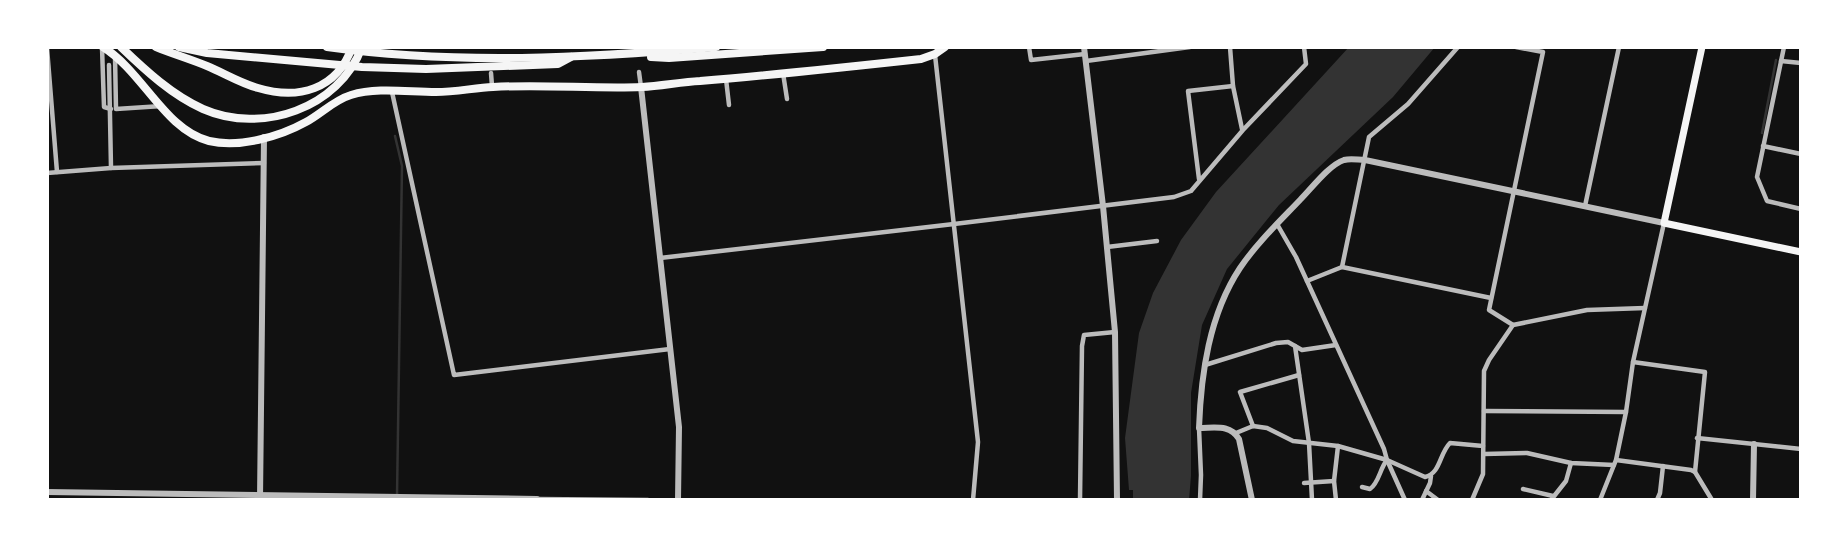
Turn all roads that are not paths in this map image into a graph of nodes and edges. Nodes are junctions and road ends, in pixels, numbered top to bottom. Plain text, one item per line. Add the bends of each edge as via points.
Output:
1 (103, 47) edge
2 (156, 47) edge
3 (179, 47) edge
4 (327, 47) edge
5 (352, 47) edge
6 (362, 47) edge
7 (716, 47) edge
8 (823, 47) edge
9 (945, 47) edge
10 (1030, 47) edge
11 (1190, 47) edge
12 (1230, 47) edge
13 (1304, 47) edge
14 (1458, 47) edge
15 (1516, 47) edge
16 (1619, 47) edge
17 (1702, 47) edge
18 (1784, 47) edge
19 (47, 48) edge
20 (1158, 49) edge
21 (1535, 49) edge
22 (118, 51) edge
23 (935, 54) junction
24 (1085, 54) edge
25 (621, 55) junction
26 (571, 57) junction
27 (1781, 61) junction
28 (1801, 64) edge
29 (109, 65) dead end
30 (865, 65) junction
31 (784, 70) junction
32 (639, 72) dead end
33 (491, 73) dead end
34 (867, 76) dead end
35 (726, 79) junction
36 (1233, 86) junction
37 (492, 87) junction
38 (641, 87) junction
39 (392, 92) junction
40 (787, 99) dead end
41 (729, 105) dead end
42 (162, 106) junction
43 (113, 109) junction
44 (1242, 130) junction
45 (264, 137) junction
46 (1763, 146) junction
47 (1801, 154) edge
48 (1365, 160) junction
49 (265, 163) junction
50 (111, 168) junction
51 (57, 172) junction
52 (47, 173) edge
53 (1199, 180) junction
54 (1513, 192) junction
55 (1104, 206) junction
56 (1585, 207) junction
57 (1801, 209) edge
58 (1664, 223) junction
59 (954, 224) junction
60 (1277, 224) junction
61 (1157, 241) dead end
62 (1107, 247) junction
63 (1801, 252) edge
64 (660, 258) junction
65 (1342, 267) junction
66 (1307, 281) junction
67 (1490, 298) junction
68 (1645, 308) junction
69 (1513, 325) junction
70 (1115, 332) junction
71 (1336, 345) junction
72 (1295, 346) junction
73 (670, 349) junction
74 (1633, 362) junction
75 (1205, 365) junction
76 (1299, 375) junction
77 (1483, 411) junction
78 (1626, 412) junction
79 (1253, 426) junction
80 (1199, 428) junction
81 (1236, 433) junction
82 (1698, 438) junction
83 (1308, 443) junction
84 (1754, 444) junction
85 (1338, 446) junction
86 (1483, 446) junction
87 (1801, 449) edge
88 (1484, 454) junction
89 (1387, 460) junction
90 (1571, 463) junction
91 (1615, 463) junction
92 (1663, 466) junction
93 (1695, 472) junction
94 (1430, 476) junction
95 (1334, 481) junction
96 (1311, 482) junction
97 (1304, 483) dead end
98 (1362, 487) dead end
99 (1523, 489) dead end
100 (1426, 491) junction
101 (47, 492) edge
102 (260, 497) edge
103 (1552, 498) edge
104 (537, 499) edge
105 (648, 500) edge
106 (678, 500) edge
107 (974, 500) edge
108 (1080, 500) edge
109 (1117, 500) edge
110 (1200, 500) edge
111 (1252, 500) edge
112 (1312, 500) edge
113 (1336, 500) edge
114 (1405, 500) edge
115 (1422, 500) edge
116 (1438, 500) edge
117 (1472, 500) edge
118 (1600, 500) edge
119 (1657, 500) edge
120 (1712, 500) edge
121 (1753, 500) edge

1 - 22 highway
1 - 43 street via 104,107
2 - 5 highway via 255,88 293,93 310,90 337,74
3 - 26 highway via 330,65 426,69 558,64
4 - 26 highway via 447,57
6 - 22 highway via 349,74 329,94 292,113 264,117 234,117 205,109
7 - 25 highway
8 - 25 highway via 670,58
9 - 23 highway
10 - 24 street via 1031,60
11 - 20 street
12 - 36 street
13 - 44 street via 1306,64
14 - 48 street via 1408,104 1369,137
15 - 21 street
16 - 56 street
17 - 58 main road
18 - 27 street
19 - 51 street
20 - 24 street
21 - 54 street via 1543,52
22 - 42 highway
22 - 43 street
23 - 30 highway
23 - 59 street
24 - 55 street
25 - 26 highway
27 - 28 street
27 - 46 street
29 - 43 street
30 - 31 highway
30 - 34 street
31 - 35 highway
31 - 40 street
32 - 38 street
33 - 37 street
35 - 38 highway
35 - 41 street
36 - 44 street
36 - 53 street via 1188,91
37 - 38 highway
37 - 39 highway
38 - 64 street
39 - 45 highway via 351,95 304,123
39 - 73 street via 454,375
42 - 43 street
42 - 45 highway via 184,130 207,140 231,143
43 - 50 street
44 - 53 street
45 - 49 street
46 - 47 street
46 - 57 street via 1757,177 1764,197
48 - 54 street
48 - 60 street via 1342,161 1330,169
48 - 65 street
49 - 50 street
49 - 102 street
50 - 51 street
51 - 52 street
53 - 55 street via 1191,191 1174,197
54 - 56 street
54 - 67 street
55 - 59 street
55 - 62 street
56 - 58 street
58 - 63 main road
58 - 68 street
59 - 64 street
59 - 107 street via 978,442
60 - 66 street
60 - 75 street via 1239,270 1226,294
61 - 62 street
62 - 70 street
64 - 73 street
65 - 66 street
65 - 67 street
66 - 71 street
67 - 69 street via 1489,310
68 - 69 street via 1587,310
68 - 74 street
69 - 77 street via 1484,371
70 - 108 street via 1084,335
70 - 109 street
71 - 72 street via 1302,350
71 - 89 street
72 - 75 street via 1276,343
72 - 76 street
73 - 106 street via 679,427
74 - 78 street
74 - 82 street via 1705,372
75 - 80 street
76 - 79 street via 1240,392
76 - 83 street
77 - 78 street
77 - 86 street
78 - 91 street
79 - 81 street
79 - 83 street
80 - 81 street via 1227,428
80 - 110 street
81 - 111 street
82 - 84 street
82 - 93 street
83 - 85 street
83 - 96 street
84 - 87 street
84 - 121 street
85 - 89 street
85 - 95 street
86 - 88 street
86 - 94 street via 1450,443
88 - 90 street via 1527,453
88 - 117 street via 1483,474
89 - 94 street
89 - 98 street via 1374,486
89 - 114 street
90 - 91 street
90 - 103 street via 1566,481
91 - 92 street
91 - 118 street
92 - 93 street
92 - 119 street
93 - 120 street
94 - 100 street
95 - 96 street
95 - 113 street
96 - 97 street
96 - 112 street
99 - 103 street
100 - 115 street
100 - 116 street
101 - 102 street
102 - 104 street
104 - 105 street

